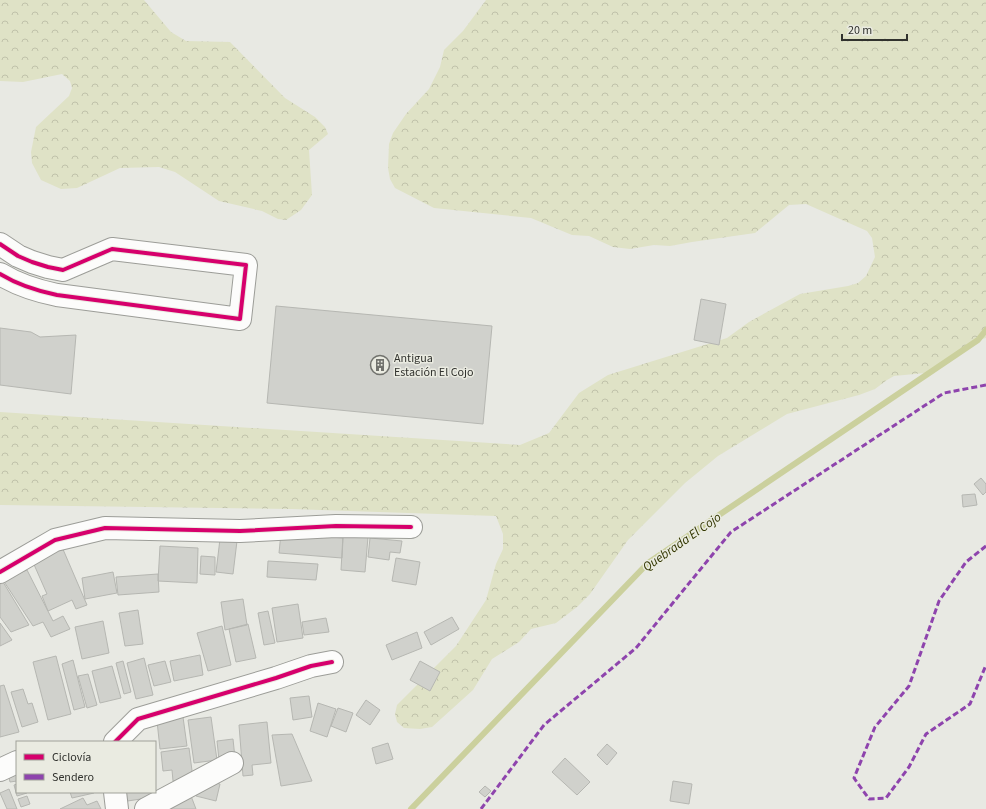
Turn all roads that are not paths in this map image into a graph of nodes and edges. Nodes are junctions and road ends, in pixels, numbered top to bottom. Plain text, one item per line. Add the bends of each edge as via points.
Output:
1 (0, 244) edge
2 (0, 274) edge
3 (411, 528) dead end
4 (0, 572) edge
5 (332, 662) dead end
6 (116, 741) edge
7 (16, 762) edge
8 (232, 763) dead end
9 (0, 770) edge
10 (115, 793) edge
11 (118, 809) edge
12 (146, 809) edge

1 - 2 street via 32,262 63,270 112,249 246,265 240,319 40,292
3 - 4 street via 336,526 240,531 104,528 55,540
5 - 6 street via 311,666 138,719
7 - 9 street
8 - 12 street
10 - 11 street

